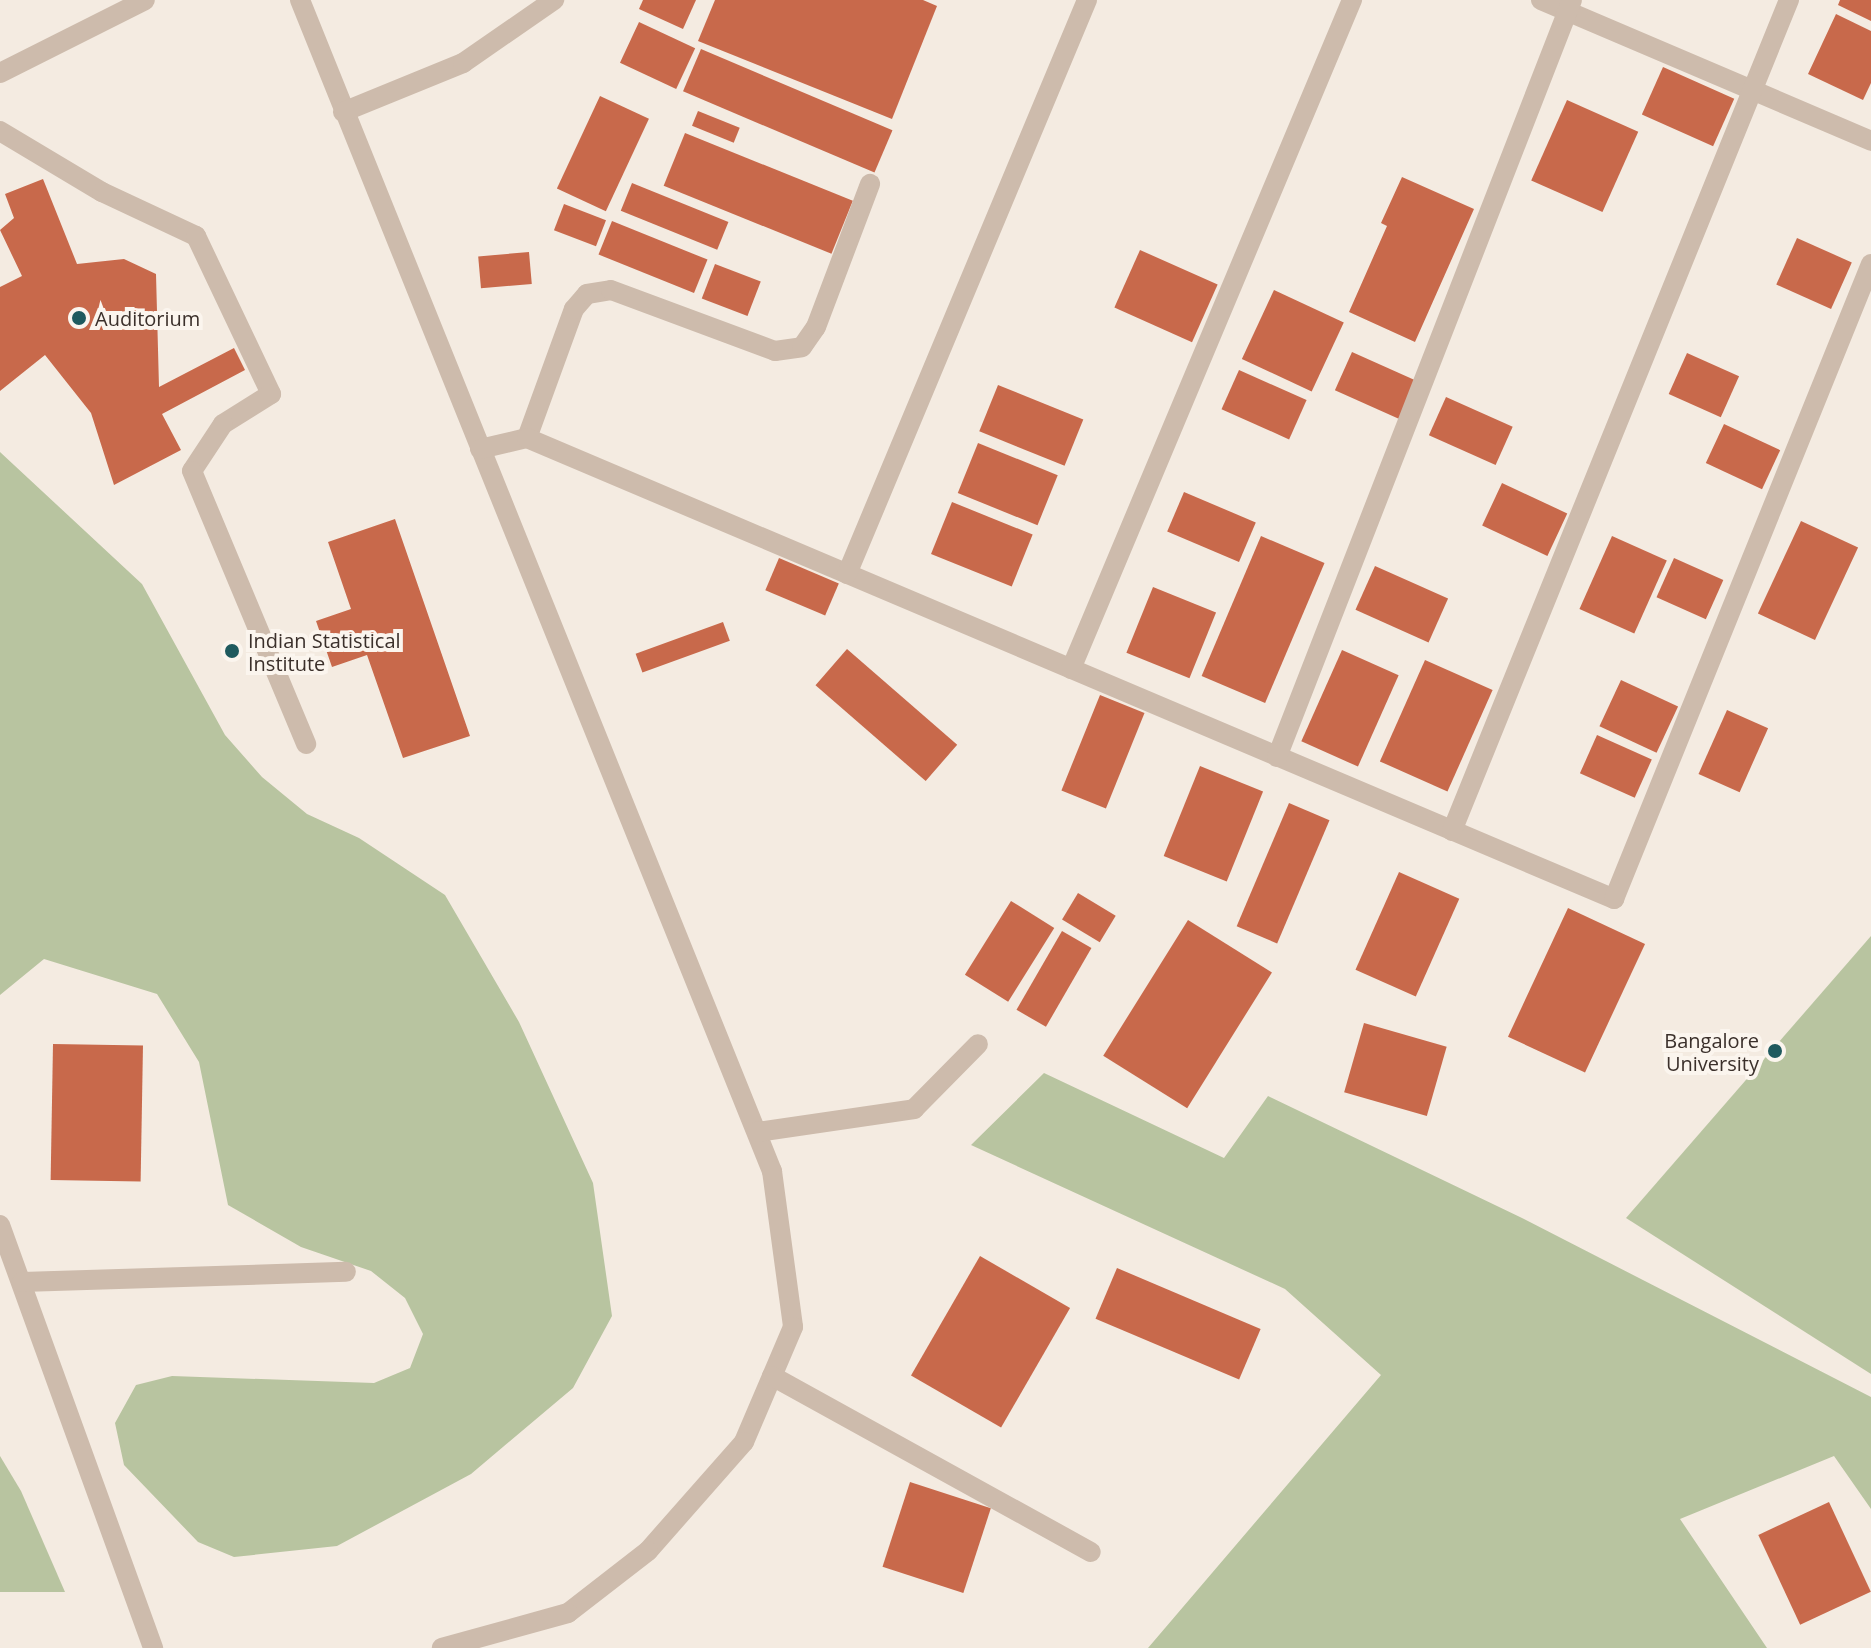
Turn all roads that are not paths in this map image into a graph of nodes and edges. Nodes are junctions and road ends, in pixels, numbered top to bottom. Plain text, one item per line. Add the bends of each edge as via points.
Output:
1 (300, 0) edge
2 (554, 0) edge
3 (1087, 0) edge
4 (1352, 0) edge
5 (1541, 0) edge
6 (1789, 0) edge
7 (139, 1) edge
8 (1569, 6) edge
9 (0, 73) edge
10 (1752, 90) junction
11 (343, 112) junction
12 (0, 131) edge
13 (1871, 141) edge
14 (870, 184) dead end
15 (1871, 264) edge
16 (527, 438) junction
17 (480, 449) junction
18 (847, 574) junction
19 (1071, 669) junction
20 (306, 744) dead end
21 (1277, 757) junction
22 (1452, 831) junction
23 (978, 1044) dead end
24 (757, 1132) junction
25 (0, 1225) edge
26 (346, 1272) dead end
27 (22, 1282) junction
28 (772, 1376) junction
29 (1091, 1552) dead end
30 (153, 1648) edge
31 (442, 1648) edge

1 - 11 street
2 - 11 street via 463,63
3 - 18 street
4 - 19 street
5 - 8 street
6 - 10 street
7 - 9 street
8 - 10 street
8 - 21 street
10 - 13 street
10 - 22 street
11 - 17 street
12 - 20 street via 102,192 196,236 271,394 223,424 192,471
14 - 16 street via 816,327 802,347 775,351 611,290 587,294 574,309
15 - 22 street via 1614,899
16 - 17 street
16 - 18 street
17 - 24 street
18 - 19 street
19 - 21 street
21 - 22 street
23 - 24 street via 914,1109
24 - 28 street via 772,1171 793,1327
25 - 27 street
26 - 27 street
27 - 30 street
28 - 29 street
28 - 31 street via 744,1442 648,1551 568,1613

